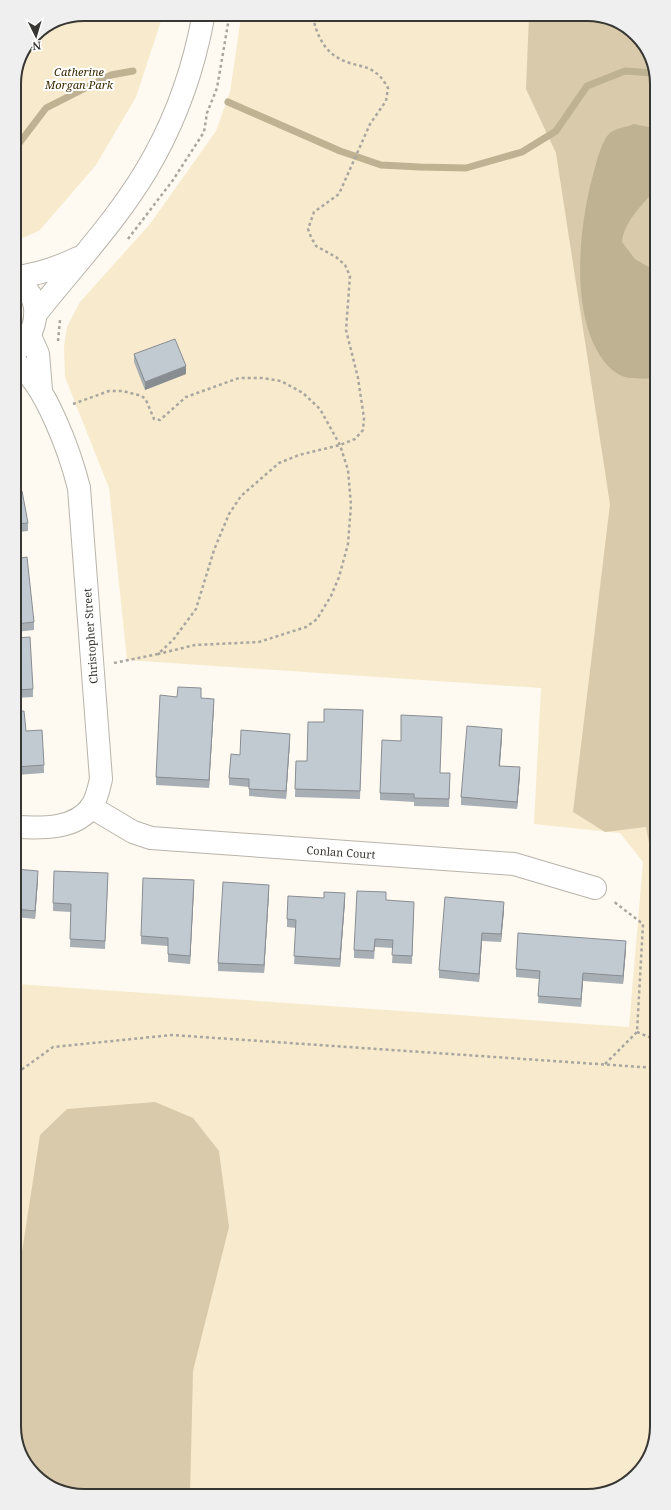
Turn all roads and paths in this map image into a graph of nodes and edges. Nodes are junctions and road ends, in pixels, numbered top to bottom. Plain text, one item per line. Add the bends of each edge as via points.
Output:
1 (202, 21) edge
2 (314, 21) edge
3 (82, 257) junction
4 (21, 277) edge
5 (21, 286) edge
6 (35, 315) junction
7 (30, 336) junction
8 (21, 347) edge
9 (21, 369) edge
10 (41, 390) junction
11 (50, 411) junction
12 (340, 445) junction
13 (158, 654) junction
14 (92, 666) junction
15 (91, 807) junction
16 (21, 826) edge
17 (595, 888) joint
18 (637, 1032) junction
19 (650, 1037) edge
20 (605, 1064) junction
21 (650, 1068) edge
22 (21, 1070) edge

1 - 3 street via 182,99 155,155 113,219
2 - 12 path via 316,32 326,49 346,62 377,73 388,88 386,101 370,124 339,194 314,212 308,229 316,246 345,265 350,276 346,330 358,378 364,418 363,430 355,439
3 - 4 street via 49,271
3 - 6 street
5 - 6 street via 33,302
6 - 7 street
7 - 8 street
7 - 10 street, Christopher Street via 38,354
9 - 10 street, Christopher Street
10 - 11 street, Christopher Street
11 - 12 path via 109,391 123,391 142,396 154,420 160,420 186,397 239,378 262,378 281,381 303,393 320,410
11 - 14 street, Christopher Street via 67,448 79,488
12 - 13 path via 299,455 280,463 241,496 229,514 214,550 196,609 173,640
12 - 13 path via 348,470 351,505 348,544 339,577 317,619 306,627 259,642 195,646
13 - 14 path via 126,662
14 - 15 street, Christopher Street via 101,779
15 - 16 street via 82,816 66,824 50,828
15 - 17 street, Conlan Court via 133,832 151,838 514,864
17 - 18 path via 644,924
18 - 19 path
18 - 20 path
20 - 21 path
20 - 22 path via 172,1035 53,1047

